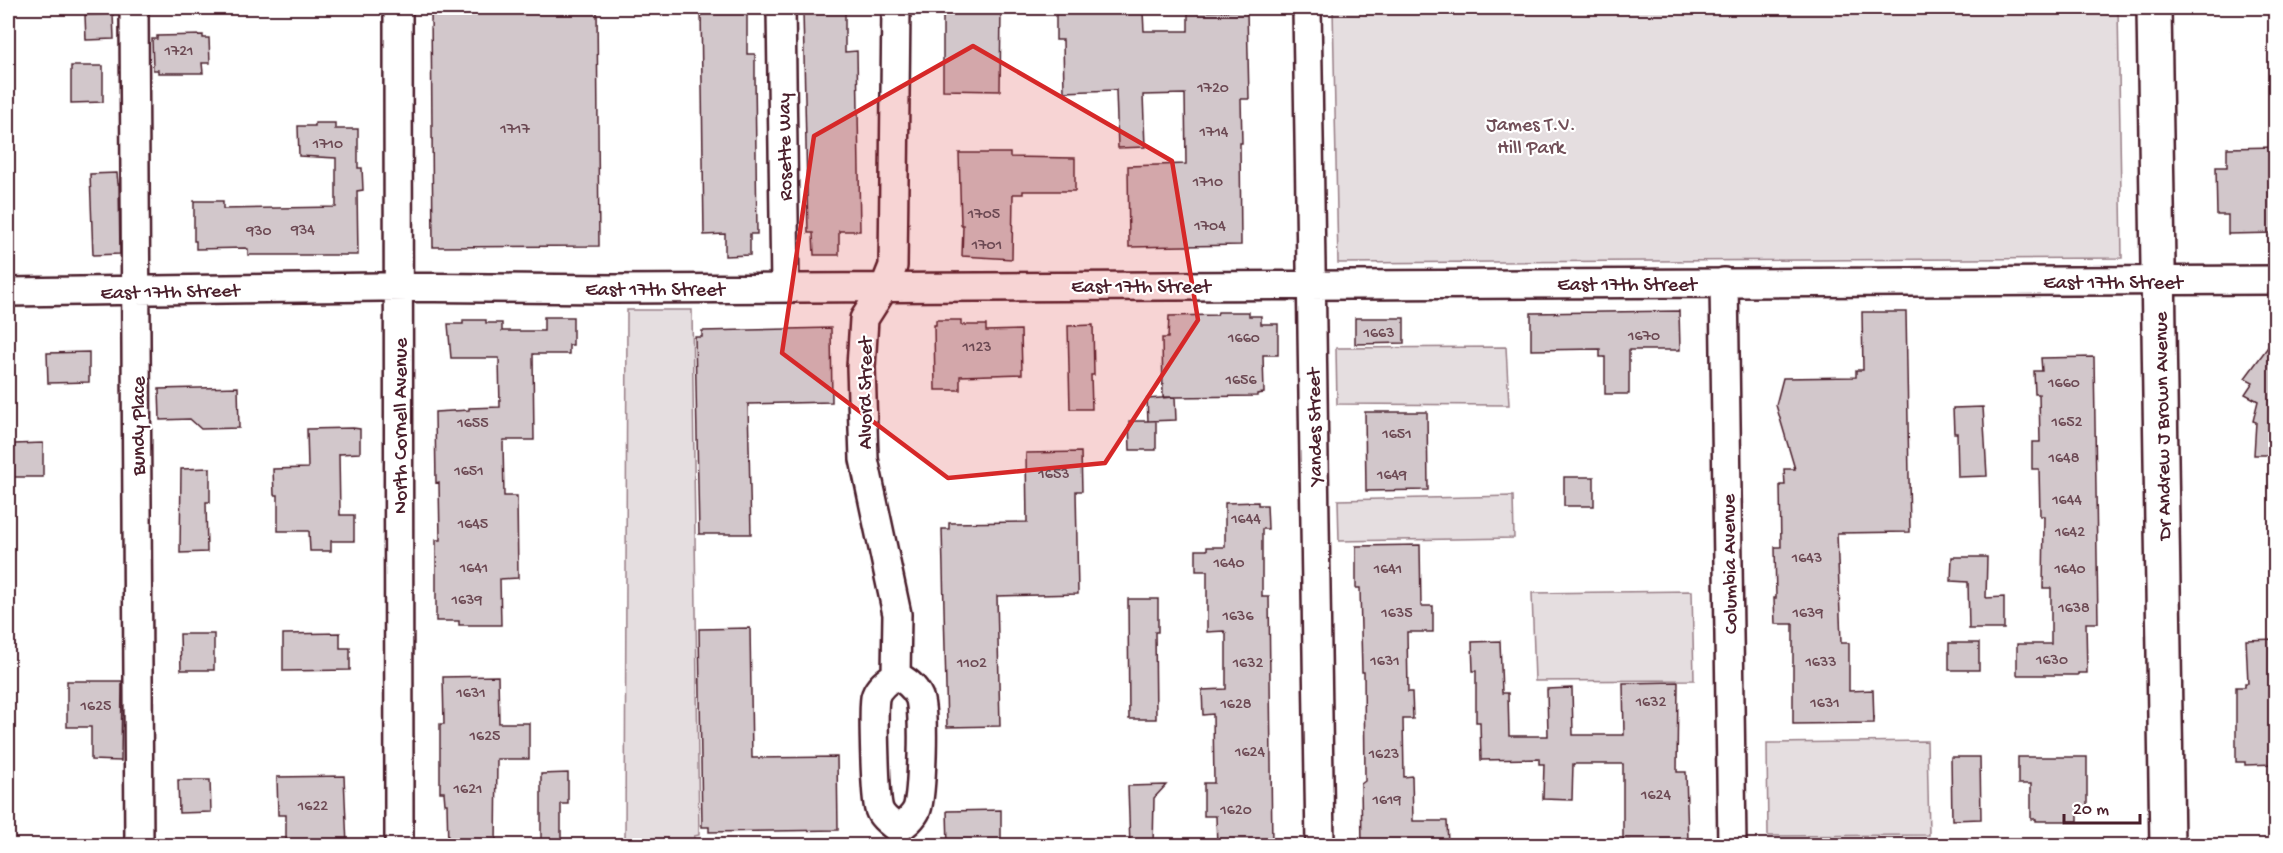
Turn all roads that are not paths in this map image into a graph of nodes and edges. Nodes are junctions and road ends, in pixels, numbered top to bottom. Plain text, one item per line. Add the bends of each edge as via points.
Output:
1 (134, 8) edge
2 (398, 8) edge
3 (781, 8) edge
4 (896, 8) edge
5 (1307, 8) edge
6 (2154, 8) edge
7 (2276, 280) edge
8 (2159, 281) junction
9 (1724, 282) junction
10 (1311, 285) junction
11 (885, 286) junction
12 (399, 287) junction
13 (785, 287) junction
14 (136, 290) junction
15 (8, 292) edge
16 (896, 675) junction
17 (898, 837) edge
18 (139, 846) edge
19 (399, 846) edge
20 (1320, 846) edge
21 (1732, 846) edge
22 (2167, 846) edge

1 - 14 street, Bundy Place
2 - 12 street, North Cornell Avenue
3 - 13 street, Rosette Way
4 - 11 street, Alvord Street via 893,266
5 - 10 street, Yandes Street
6 - 8 main road, Dr Andrew J Brown Avenue
7 - 8 street, East 17th Street
8 - 9 street, East 17th Street
8 - 22 main road, Dr Andrew J Brown Avenue
9 - 10 street, East 17th Street
9 - 21 street, Columbia Avenue
10 - 11 street, East 17th Street
10 - 20 street, Yandes Street
11 - 13 street, East 17th Street
11 - 16 street, Alvord Street via 864,319 861,400 864,459 897,614
12 - 13 street, East 17th Street
12 - 14 street, East 17th Street
12 - 19 street, North Cornell Avenue
14 - 15 street, East 17th Street
14 - 18 street, Bundy Place
16 - 17 street via 875,697 875,731 879,809
16 - 17 street via 911,685 920,699 922,769 916,809

